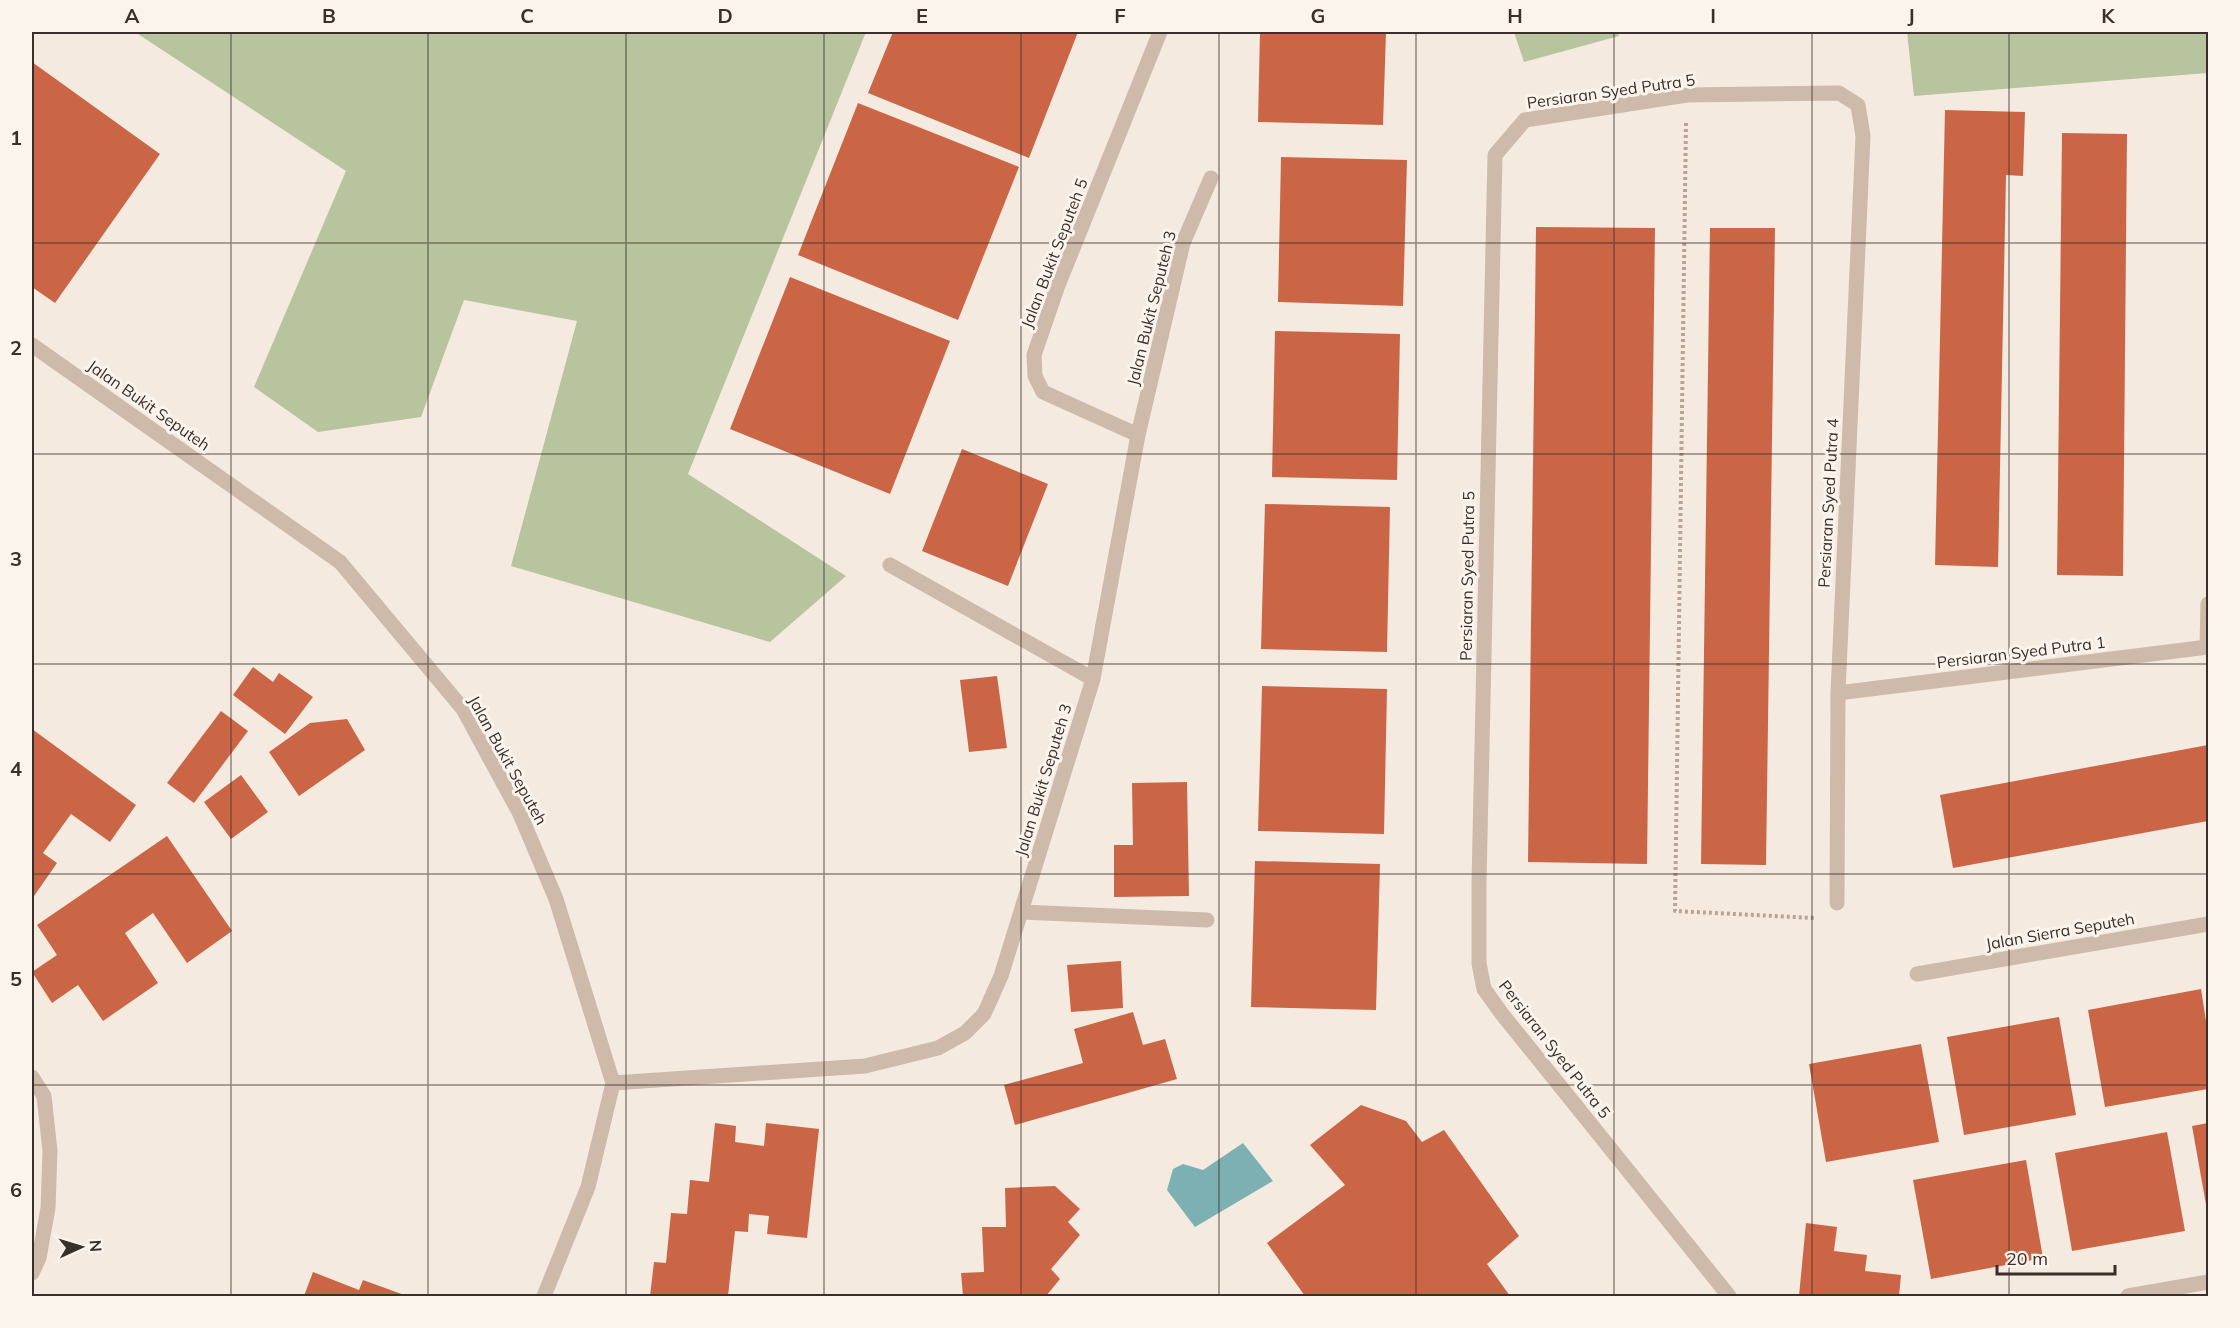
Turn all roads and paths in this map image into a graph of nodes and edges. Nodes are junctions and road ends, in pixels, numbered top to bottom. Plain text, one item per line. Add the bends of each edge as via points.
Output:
1 (1160, 32) edge
2 (1687, 95) junction
3 (1858, 105) joint
4 (1211, 178) dead end
5 (32, 345) edge
6 (1138, 435) junction
7 (890, 565) dead end
8 (2208, 604) edge
9 (2208, 647) edge
10 (1093, 679) junction
11 (1838, 693) junction
12 (1837, 903) joint
13 (1021, 912) junction
14 (1207, 920) dead end
15 (2208, 924) edge
16 (1917, 974) dead end
17 (32, 1077) edge
18 (613, 1083) junction
19 (32, 1273) edge
20 (2208, 1282) edge
21 (544, 1296) edge
22 (1730, 1296) edge
23 (2128, 1296) edge

1 - 6 street, Jalan Bukit Seputeh 5 via 1057,288 1035,355 1035,376 1043,392
2 - 3 street, Persiaran Syed Putra 5 via 1839,93
2 - 12 path via 1674,911 1828,919
2 - 22 street, Persiaran Syed Putra 5 via 1525,120 1495,154 1479,963 1484,989 1502,1014
3 - 11 street, Persiaran Syed Putra 4 via 1863,136
4 - 6 street, Jalan Bukit Seputeh 3 via 1183,243
5 - 18 street, Jalan Bukit Seputeh via 340,562 463,708 520,814 556,899
6 - 10 street, Jalan Bukit Seputeh 3
7 - 10 street
8 - 9 street
9 - 11 street, Persiaran Syed Putra 1
10 - 13 street, Jalan Bukit Seputeh 3
11 - 12 street, Persiaran Syed Putra 4
13 - 14 street
13 - 18 street, Jalan Bukit Seputeh 3 via 1001,976 984,1014 965,1033 938,1048 866,1066
15 - 16 street, Jalan Sierra Seputeh
17 - 19 street via 44,1096 50,1151 48,1208 39,1258
18 - 21 street via 588,1187
20 - 23 street

